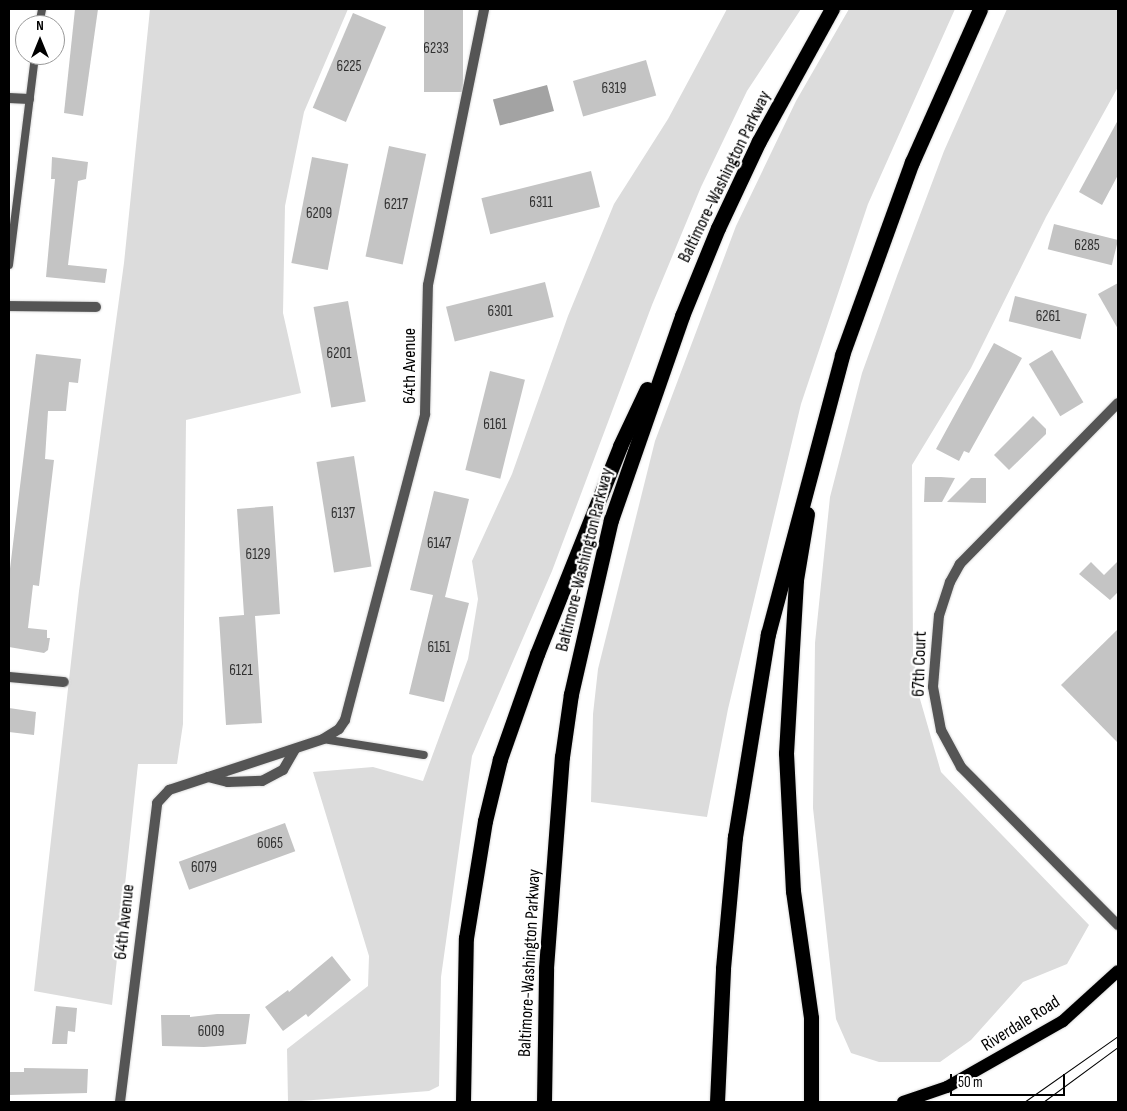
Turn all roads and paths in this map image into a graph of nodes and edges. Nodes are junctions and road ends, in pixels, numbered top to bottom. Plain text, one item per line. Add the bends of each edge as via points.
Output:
1 (484, 9) edge
2 (832, 9) edge
3 (980, 9) edge
4 (34, 65) edge
5 (9, 98) edge
6 (29, 99) junction
7 (9, 265) edge
8 (9, 306) edge
9 (96, 308) dead end
10 (682, 316) junction
11 (1118, 403) edge
12 (823, 419) junction
13 (9, 677) edge
14 (64, 682) dead end
15 (322, 739) junction
16 (295, 749) junction
17 (424, 755) dead end
18 (208, 777) junction
19 (1118, 925) edge
20 (1118, 971) edge
21 (120, 1102) edge
22 (464, 1102) edge
23 (544, 1102) edge
24 (717, 1102) edge
25 (811, 1102) edge
26 (903, 1102) edge

1 - 15 street, 64th Avenue via 428,285 428,372 424,418 345,720 339,729
2 - 10 highway, Baltimore-Washington Parkway via 759,142
3 - 12 highway via 909,171 852,327
4 - 6 lane
5 - 6 street
6 - 7 lane
8 - 9 street
10 - 22 highway via 617,455 537,654 500,759 484,821 466,938
10 - 23 highway, Baltimore-Washington Parkway via 623,477 571,694 562,757 550,899
11 - 19 street, 67th Court via 973,547 960,564 939,615 933,687 941,730 961,767
12 - 24 highway via 768,634 750,732 729,890
12 - 25 highway via 796,580 786,753 794,891 811,1018
13 - 14 street
15 - 16 street, 64th Avenue
15 - 17 lane
16 - 18 street, 64th Avenue
16 - 18 street, 64th Avenue via 283,770 262,781 228,782
18 - 21 street, 64th Avenue via 169,790 157,803
20 - 26 main road, Riverdale Road via 1063,1021 947,1087

